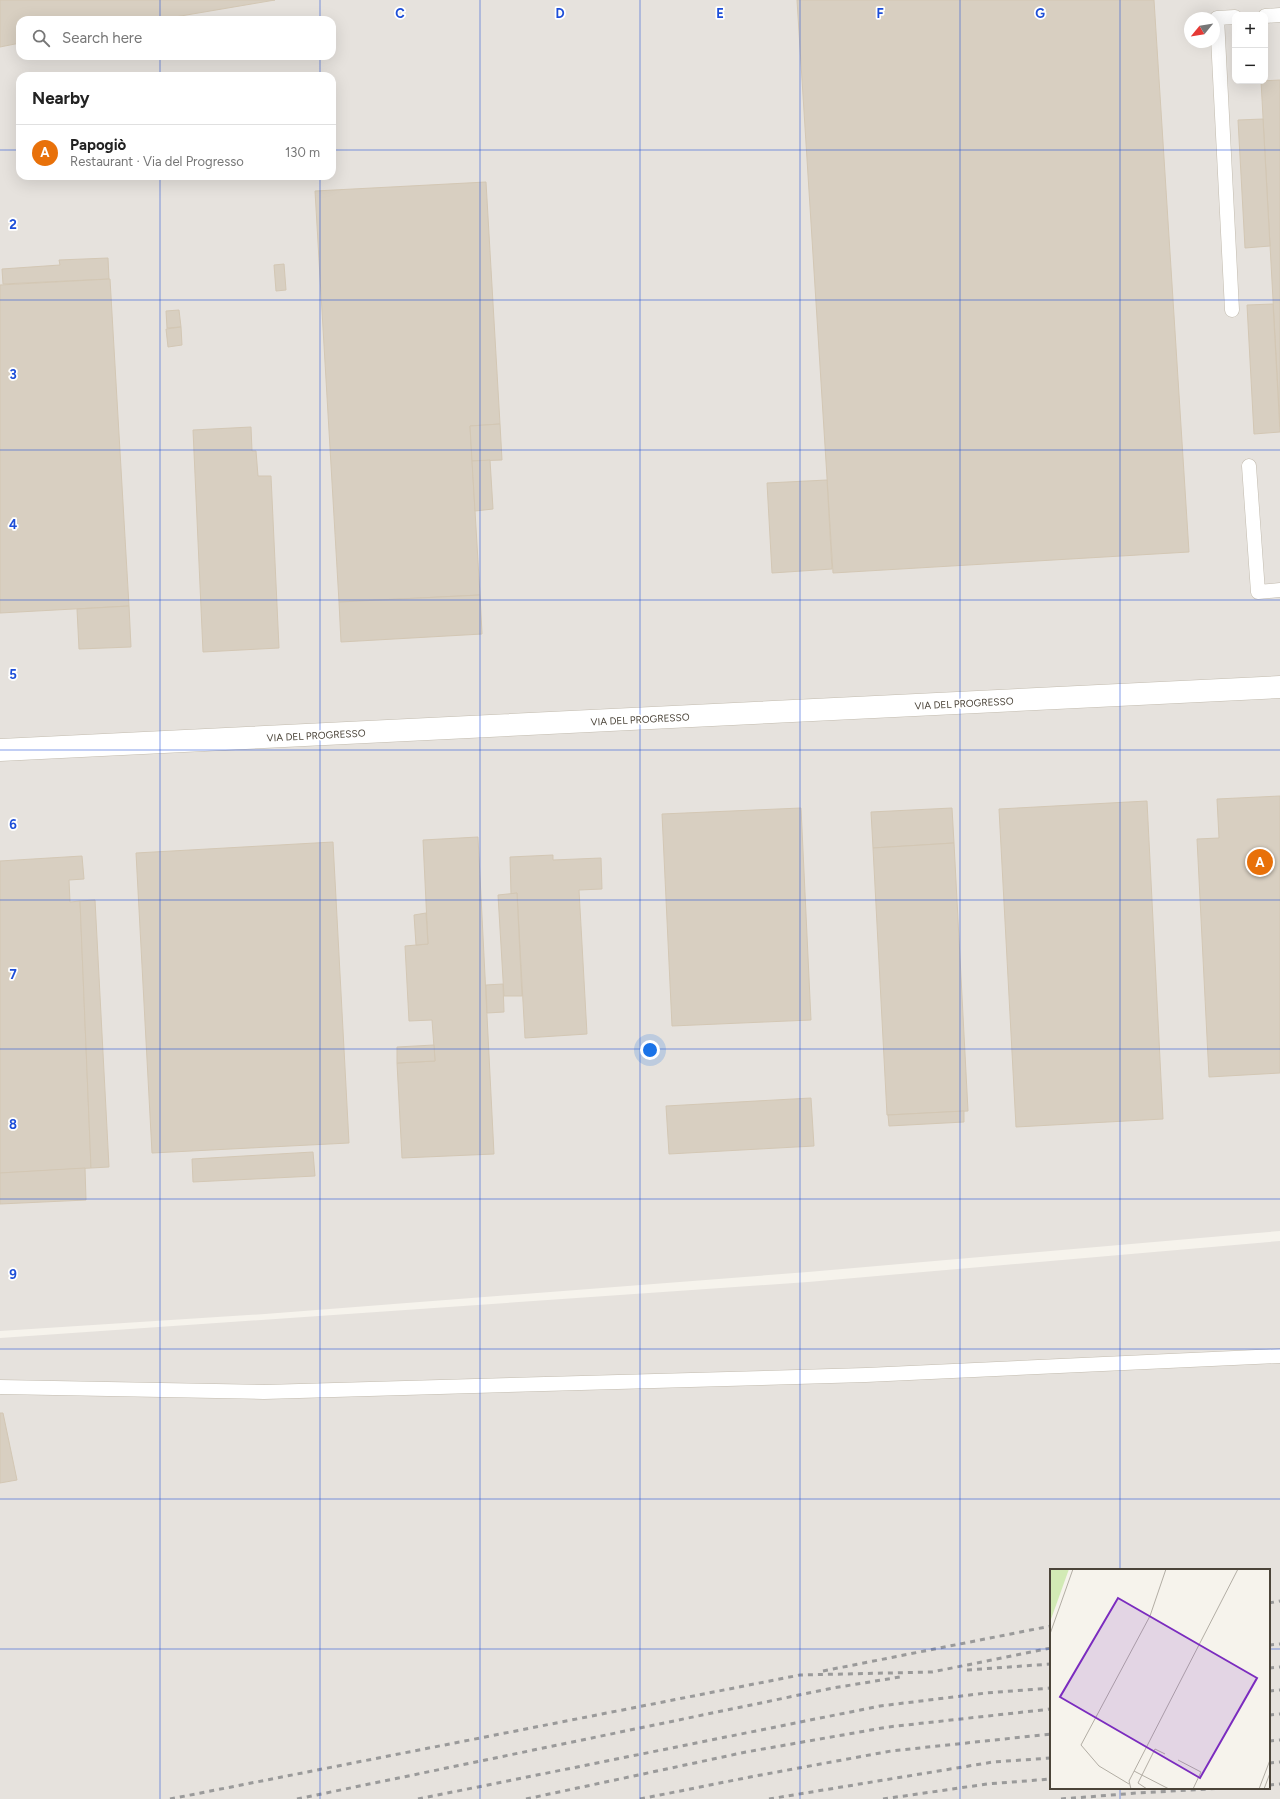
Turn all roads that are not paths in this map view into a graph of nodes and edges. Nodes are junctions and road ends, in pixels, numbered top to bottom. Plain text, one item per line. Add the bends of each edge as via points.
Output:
1 (1280, 15) edge
2 (1268, 16) edge
3 (1232, 17) edge
4 (1232, 310) dead end
5 (1250, 466) dead end
6 (1280, 590) edge
7 (1280, 687) edge
8 (0, 750) edge
9 (1280, 1356) edge
10 (0, 1387) edge

1 - 2 lane
3 - 4 lane via 1217,18
5 - 6 lane via 1258,592
7 - 8 street, VIA DEL PROGRESSO
9 - 10 lane via 866,1375 264,1392

